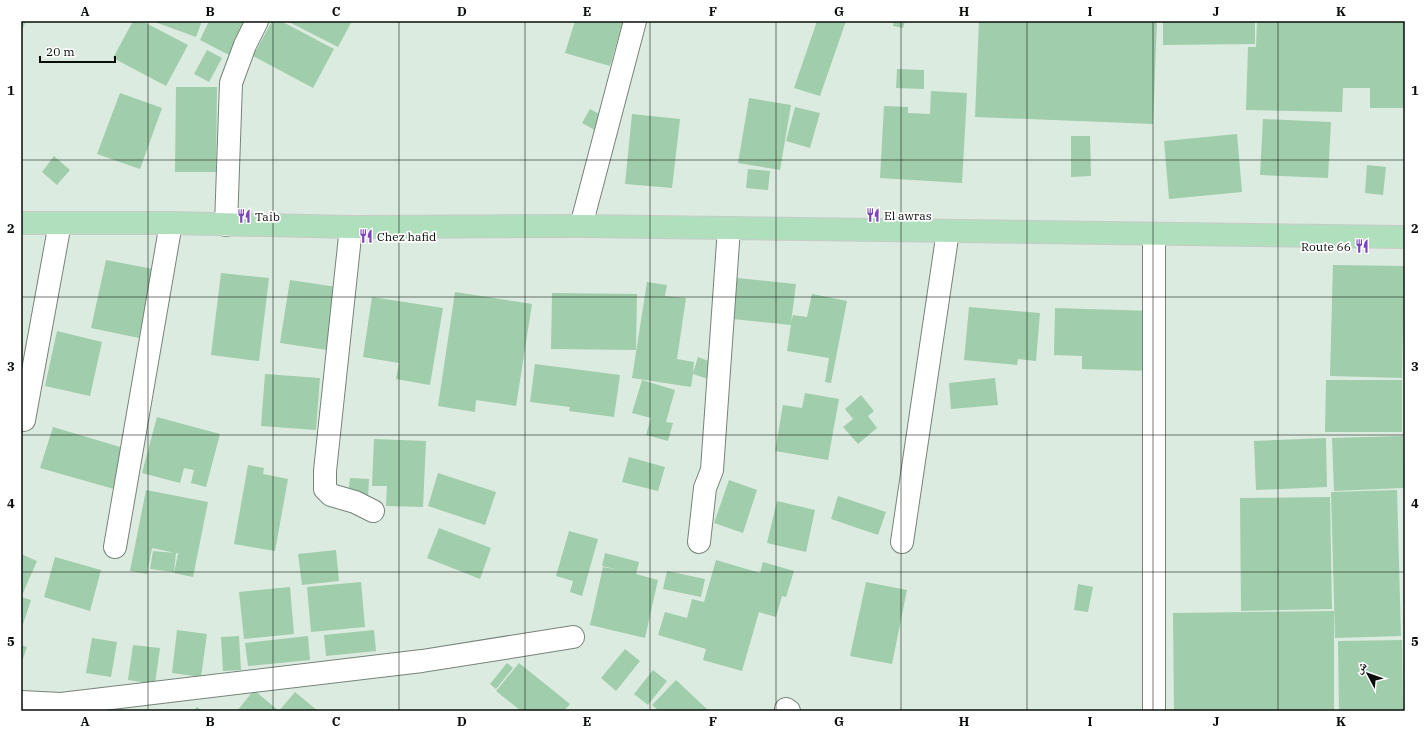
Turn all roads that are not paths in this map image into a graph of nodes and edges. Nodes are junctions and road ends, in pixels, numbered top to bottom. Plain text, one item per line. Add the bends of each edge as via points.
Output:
1 (258, 21) edge
2 (634, 21) edge
3 (21, 223) edge
4 (60, 223) junction
5 (171, 223) junction
6 (226, 225) junction
7 (581, 226) junction
8 (351, 227) junction
9 (730, 228) junction
10 (948, 231) junction
11 (1154, 234) junction
12 (1405, 237) edge
13 (24, 420) dead end
14 (373, 511) dead end
15 (699, 542) dead end
16 (902, 542) dead end
17 (115, 547) dead end
18 (573, 638) dead end
19 (21, 702) edge
20 (1154, 711) edge

1 - 6 street via 245,45 231,83
2 - 7 street
3 - 4 main road
4 - 5 main road
4 - 13 street
5 - 6 main road
5 - 17 street
6 - 8 main road
7 - 8 main road
7 - 9 main road
8 - 14 street via 326,456 325,488 331,495 355,502
9 - 10 main road
9 - 15 street via 712,470 705,488
10 - 11 main road
10 - 16 street
11 - 12 main road
11 - 20 street
18 - 19 street via 422,661 61,704

